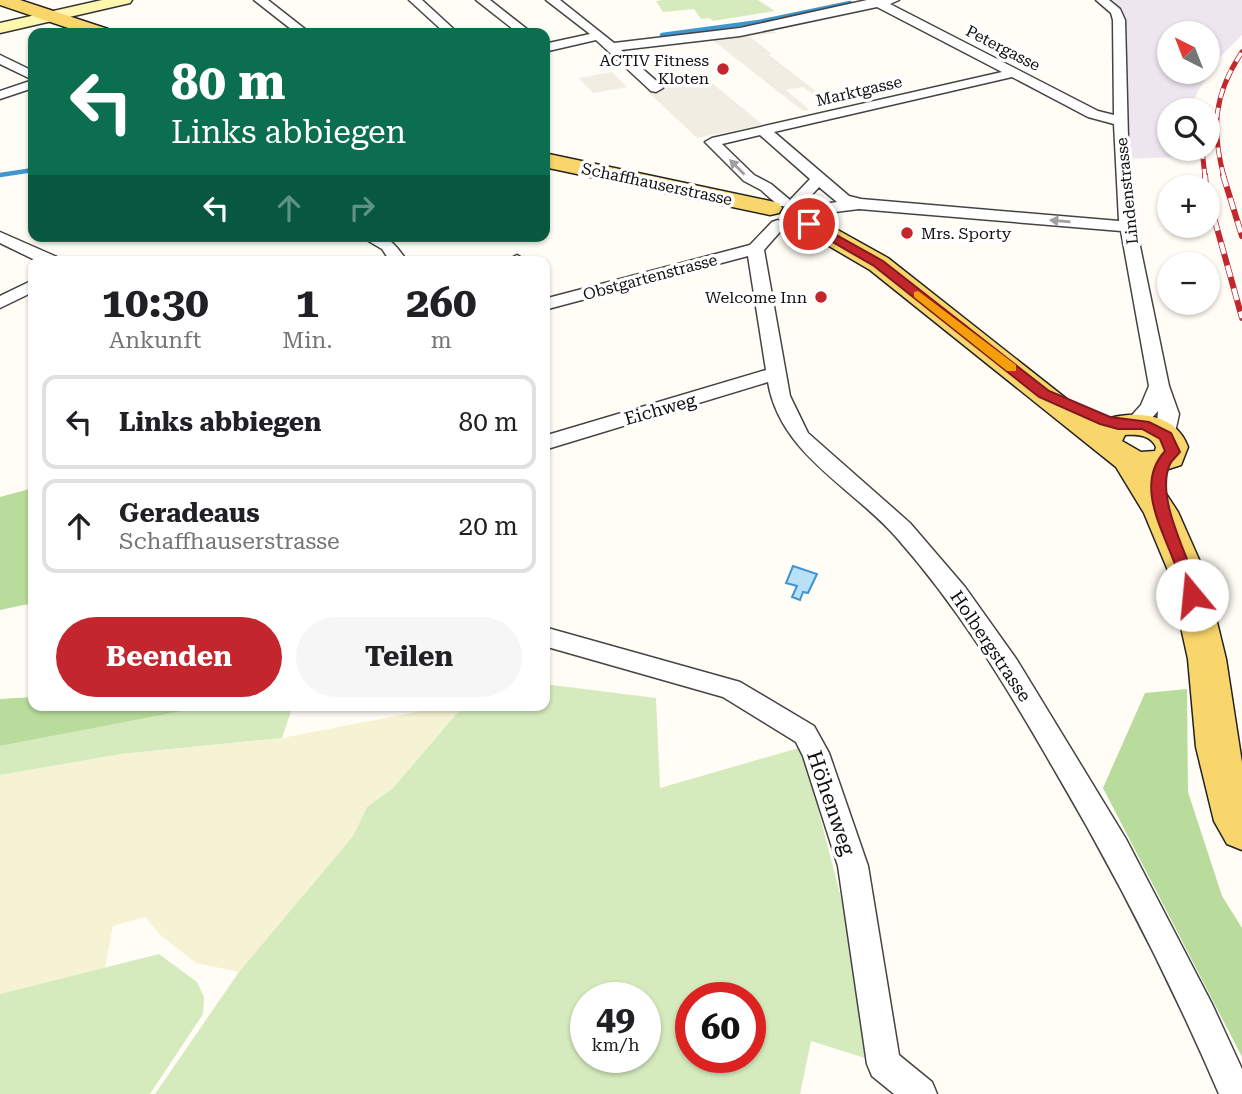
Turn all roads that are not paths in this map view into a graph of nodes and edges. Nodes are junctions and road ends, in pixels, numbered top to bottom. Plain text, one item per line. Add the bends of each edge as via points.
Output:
1 (2, 0) edge
2 (124, 0) edge
3 (260, 0) edge
4 (415, 0) edge
5 (482, 0) edge
6 (552, 0) edge
7 (893, 0) edge
8 (1102, 0) edge
9 (875, 2) edge
10 (48, 10) edge
11 (97, 15) edge
12 (0, 22) edge
13 (0, 28) edge
14 (116, 28) edge
15 (297, 28) edge
16 (446, 28) edge
17 (519, 28) edge
18 (598, 36) junction
19 (550, 46) edge
20 (611, 47) junction
21 (0, 59) edge
22 (28, 73) edge
23 (1014, 73) junction
24 (28, 87) edge
25 (656, 88) dead end
26 (0, 95) edge
27 (1121, 122) junction
28 (764, 131) junction
29 (550, 161) edge
30 (819, 178) junction
31 (859, 204) junction
32 (791, 212) junction
33 (1128, 227) junction
34 (0, 237) edge
35 (381, 242) edge
36 (756, 249) junction
37 (40, 256) edge
38 (396, 256) edge
39 (28, 288) edge
40 (0, 303) edge
41 (550, 303) edge
42 (776, 373) junction
43 (1159, 386) junction
44 (1122, 437) junction
45 (550, 441) edge
46 (1165, 449) junction
47 (1161, 512) junction
48 (550, 638) edge
49 (1239, 826) edge
50 (920, 1094) edge
51 (1236, 1094) edge

1 - 10 main road
2 - 11 main road
3 - 15 street
4 - 16 street
5 - 17 street
6 - 18 street
7 - 9 street
8 - 27 street, Lindenstrasse via 1119,20
9 - 20 street via 752,30
9 - 23 street, Petergasse
10 - 11 main road
10 - 11 main road
10 - 12 main road
10 - 13 main road
11 - 14 main road
18 - 19 street
18 - 20 street
20 - 25 street
21 - 22 street
23 - 27 street, Petergasse via 1093,114
23 - 28 street, Marktgasse
24 - 26 street
27 - 33 street, Lindenstrasse
28 - 30 street
32 -> 28 street, Marktgasse via 712,142
29 - 32 main road, Schaffhauserstrasse
30 - 31 street via 843,199
30 - 32 street
31 - 32 street
33 -> 31 street
32 - 36 street
32 - 44 main road, Schaffhauserstrasse via 879,264 1074,420
33 - 43 street, Lindenstrasse
34 - 37 street
35 - 38 street
36 - 41 street, Obstgartenstrasse
36 - 42 street, Holbergstrasse
39 - 40 street
42 - 45 street, Eichweg
42 - 51 street, Holbergstrasse via 780,396 800,436 902,529 957,593 1008,667 1116,848 1201,1014
43 - 44 street via 1150,408
43 - 46 street, Lindenstrasse via 1169,414
44 - 46 main road via 1146,464
44 - 47 main road, Schaffhauserstrasse
46 - 47 main road, Schaffhauserstrasse
47 - 49 main road, Schaffhauserstrasse via 1189,584 1207,659 1217,747
48 - 50 street, Höhenweg via 731,689 805,734 816,753 853,866 884,1064

